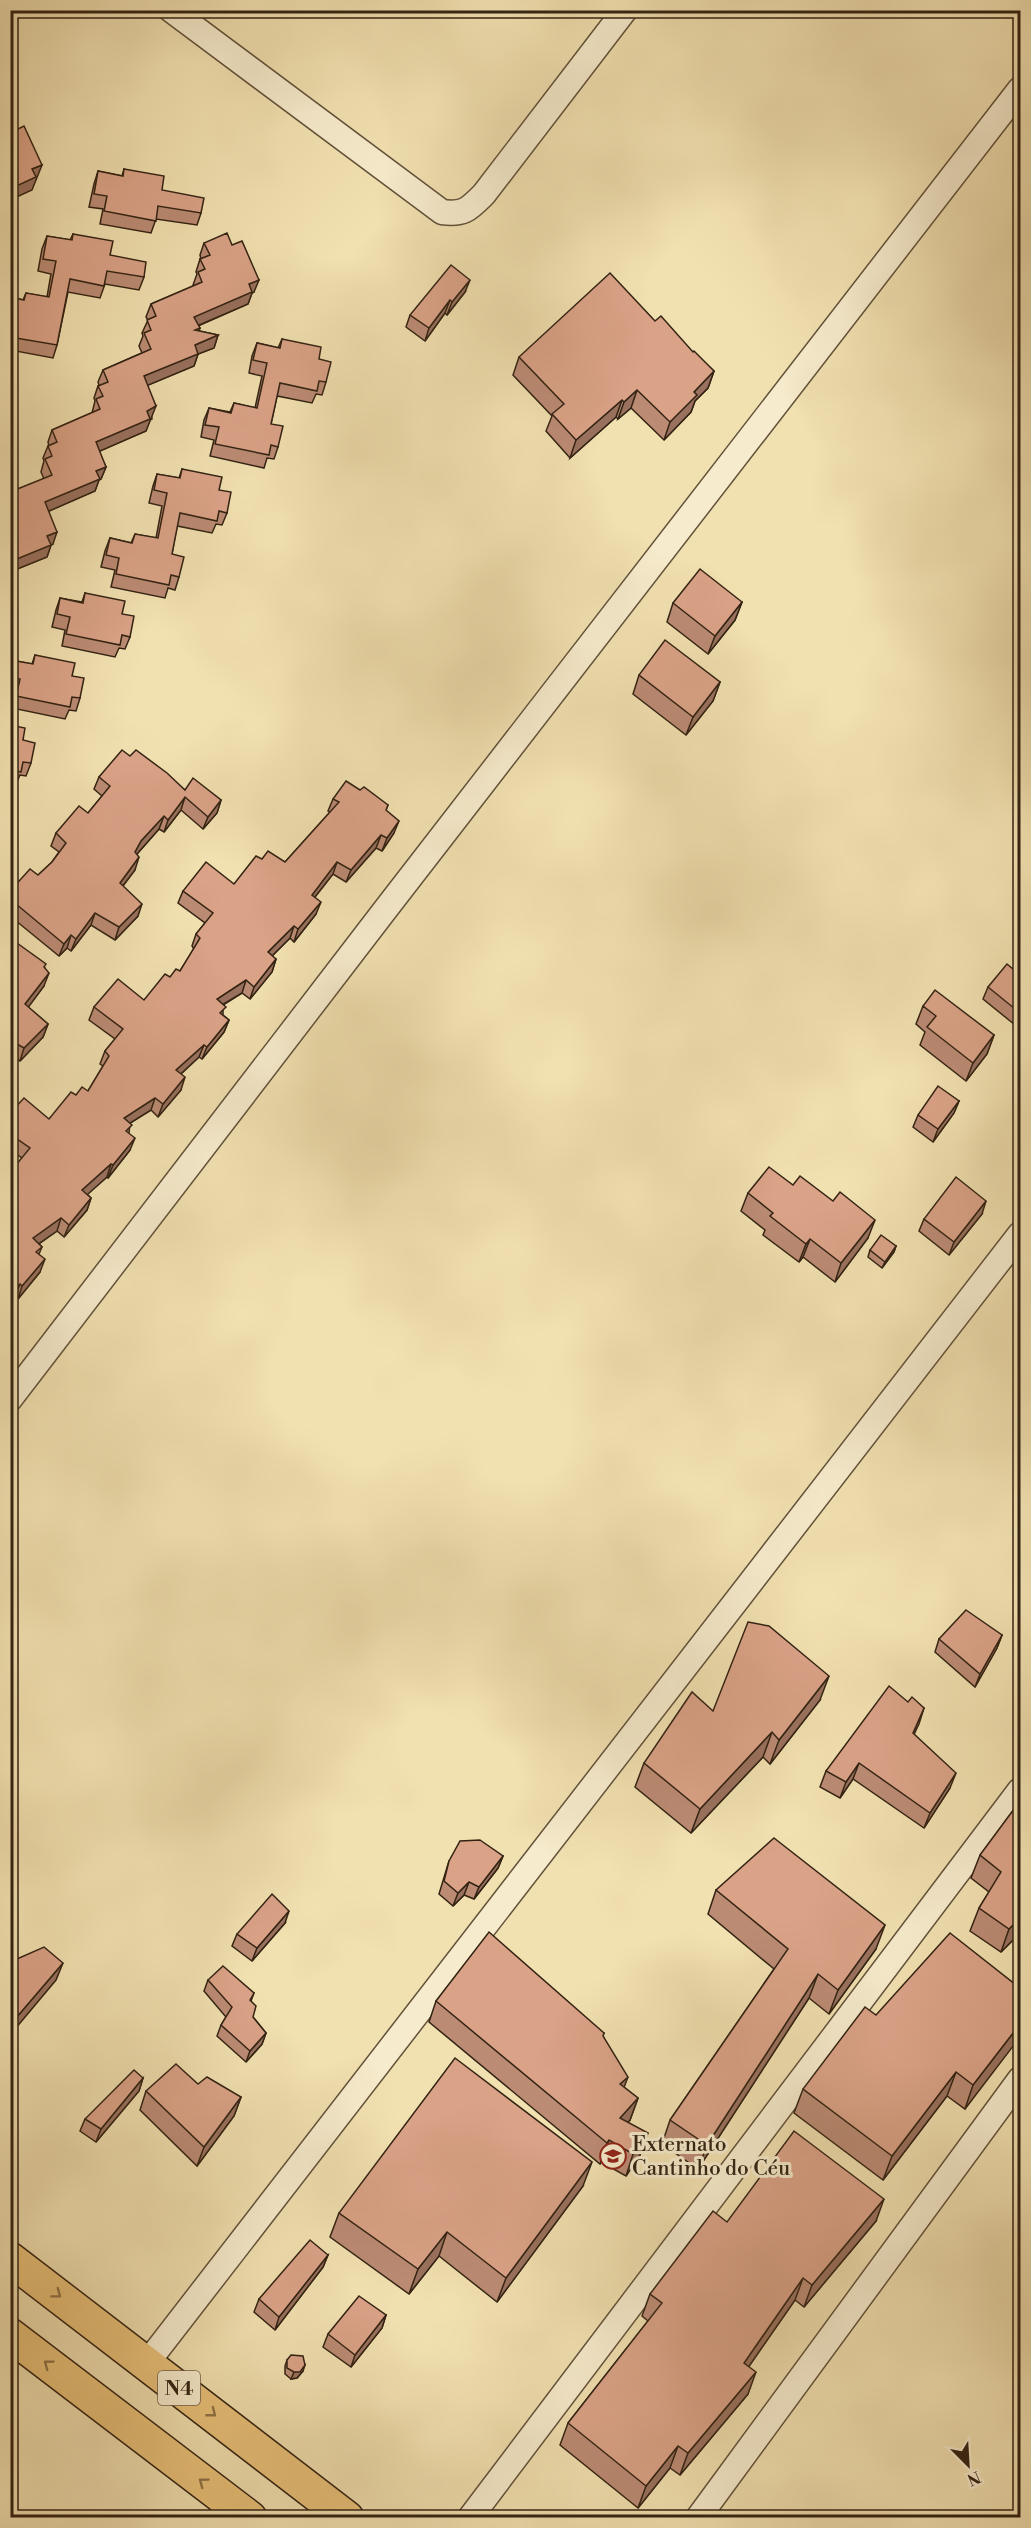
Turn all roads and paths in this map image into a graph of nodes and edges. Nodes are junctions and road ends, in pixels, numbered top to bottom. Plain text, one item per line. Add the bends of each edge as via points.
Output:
1 (171, 10) edge
2 (625, 10) edge
3 (1020, 89) edge
4 (1020, 1234) edge
5 (10, 1399) edge
6 (1020, 1790) edge
7 (1020, 2079) edge
8 (10, 2259) edge
9 (10, 2335) edge
10 (147, 2363) junction
11 (249, 2517) edge
12 (347, 2517) edge
13 (470, 2517) edge
14 (698, 2517) edge

1 - 2 street via 442,212 458,214 471,208 484,194
3 - 5 street
4 - 10 street
6 - 13 street
7 - 14 street
8 -> 10 highway, N4
11 -> 9 highway
10 -> 12 highway, N4

